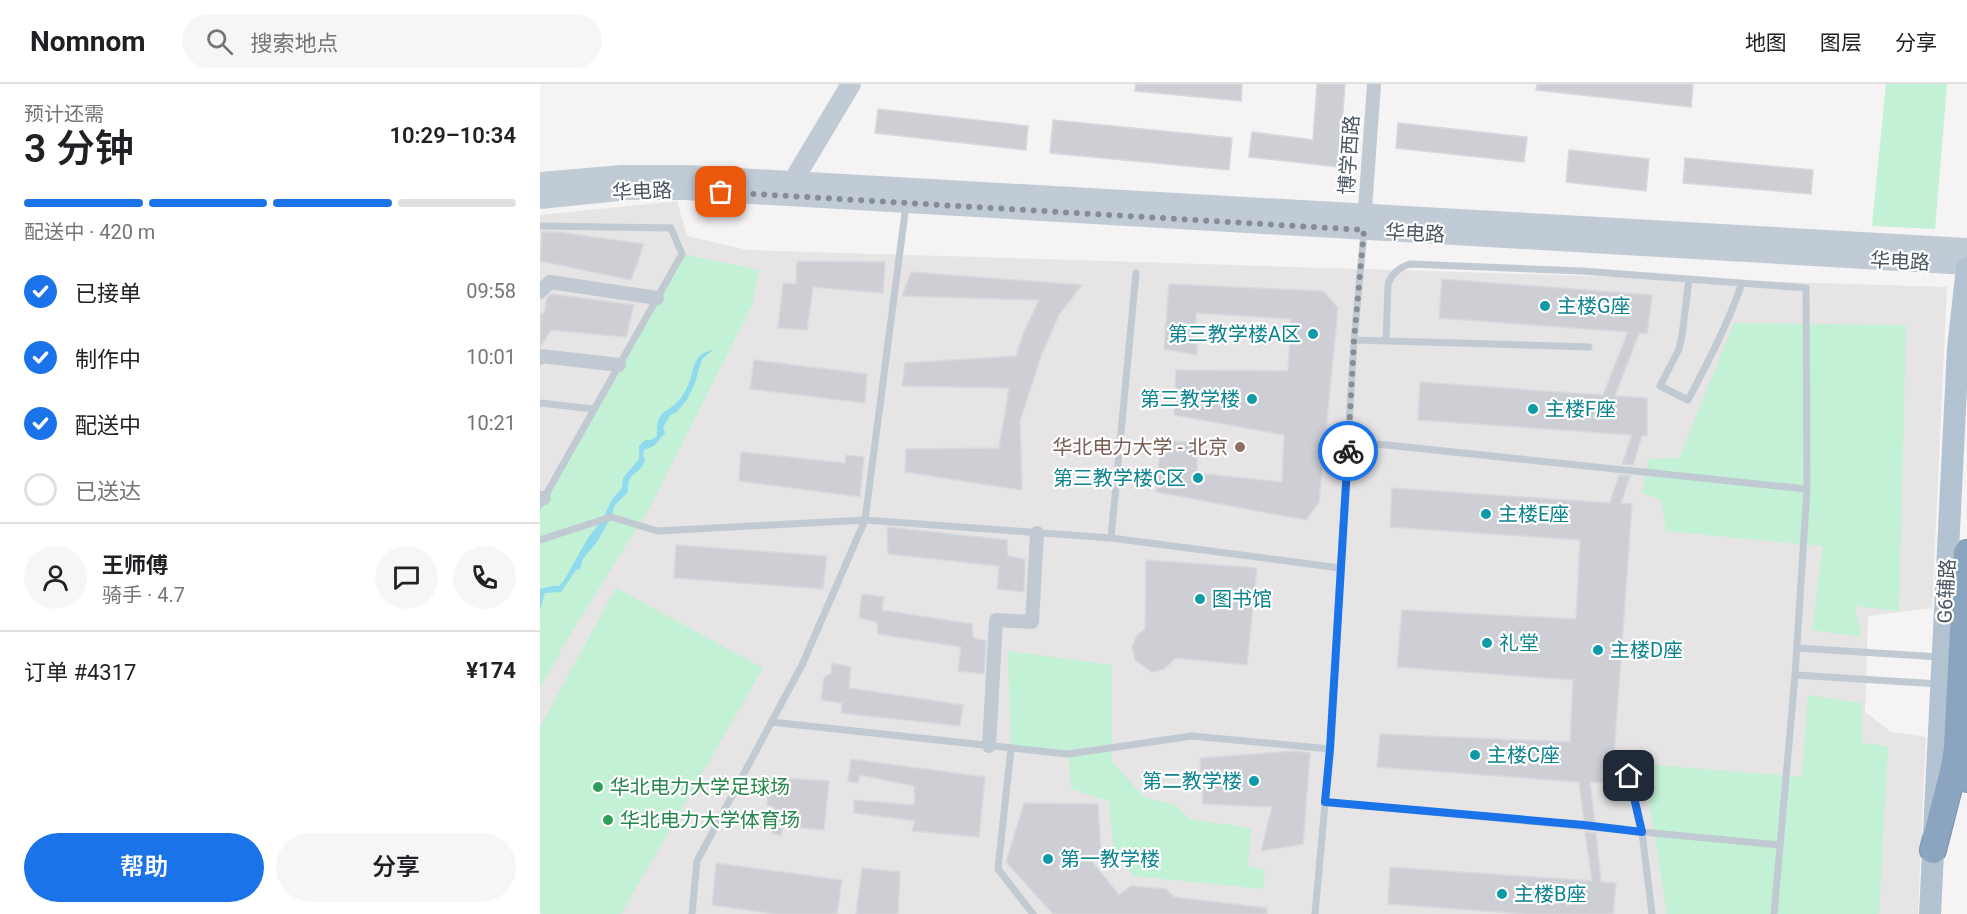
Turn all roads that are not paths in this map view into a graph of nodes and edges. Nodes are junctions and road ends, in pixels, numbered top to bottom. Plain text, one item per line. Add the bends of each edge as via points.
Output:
1 (850, 84) edge
2 (1374, 84) edge
3 (540, 182) edge
4 (789, 188) junction
5 (907, 195) junction
6 (540, 199) edge
7 (1364, 221) junction
8 (540, 226) edge
9 (1967, 248) edge
10 (1967, 266) edge
11 (1136, 273) dead end
12 (1689, 279) junction
13 (1742, 283) junction
14 (540, 292) edge
15 (657, 298) junction
16 (1354, 340) junction
17 (1386, 341) junction
18 (1589, 347) dead end
19 (540, 358) edge
20 (619, 365) junction
21 (540, 403) edge
22 (594, 409) junction
23 (1348, 441) junction
24 (1808, 489) junction
25 (541, 500) edge
26 (865, 520) junction
27 (1037, 532) junction
28 (1110, 538) junction
29 (540, 540) edge
30 (1967, 553) edge
31 (1340, 568) junction
32 (1797, 648) junction
33 (1942, 657) junction
34 (1795, 675) junction
35 (1941, 684) junction
36 (771, 722) junction
37 (989, 746) junction
38 (1957, 746) junction
39 (1011, 748) junction
40 (1330, 749) junction
41 (1624, 757) dead end
42 (1967, 779) edge
43 (1325, 802) junction
44 (1642, 832) junction
45 (1780, 845) junction
46 (1933, 850) junction
47 (692, 914) edge
48 (1033, 914) edge
49 (1314, 914) edge
50 (1652, 914) edge
51 (1774, 914) edge
52 (1930, 914) edge

1 - 4 street
2 - 7 street, 博学西路
3 - 4 street, 华电路 via 676,175
4 - 5 street, 华电路
4 - 6 street, 华电路 via 656,189
5 - 7 street, 华电路
5 - 26 lane
7 - 9 street, 华电路
7 - 10 street, 华电路
7 - 16 lane
8 - 15 lane via 671,228 682,254
10 - 33 main road, G6辅路 via 1958,348
11 - 28 lane
12 - 13 lane
12 - 13 lane via 1679,349 1660,386 1688,400 1731,314
12 - 17 lane via 1410,264 1401,266 1388,284
13 - 24 lane via 1806,288
14 - 15 street via 550,282
15 - 20 lane
16 - 17 lane
16 - 23 lane
17 - 18 lane
19 - 20 street
20 - 22 lane
21 - 22 lane
22 - 25 lane
23 - 24 lane
23 - 31 lane
24 - 32 lane
26 - 27 lane
26 - 29 lane via 658,531 611,517
26 - 36 lane via 802,665
27 - 28 lane
27 - 37 street via 1032,622 996,620
28 - 31 lane
30 - 38 highway
31 - 40 lane
32 - 33 lane
32 - 34 lane
33 - 35 main road, G6辅路
34 - 35 lane
34 - 45 lane
35 - 46 main road, G6辅路
36 - 37 lane
36 - 47 lane via 697,861
37 - 39 lane
38 - 42 highway
38 - 46 highway
39 - 40 lane via 1068,754 1192,736
39 - 48 lane via 998,870
40 - 43 lane
41 - 44 lane
43 - 44 lane
43 - 49 lane
44 - 45 lane
44 - 50 lane
45 - 51 lane
46 - 52 main road, G6辅路

